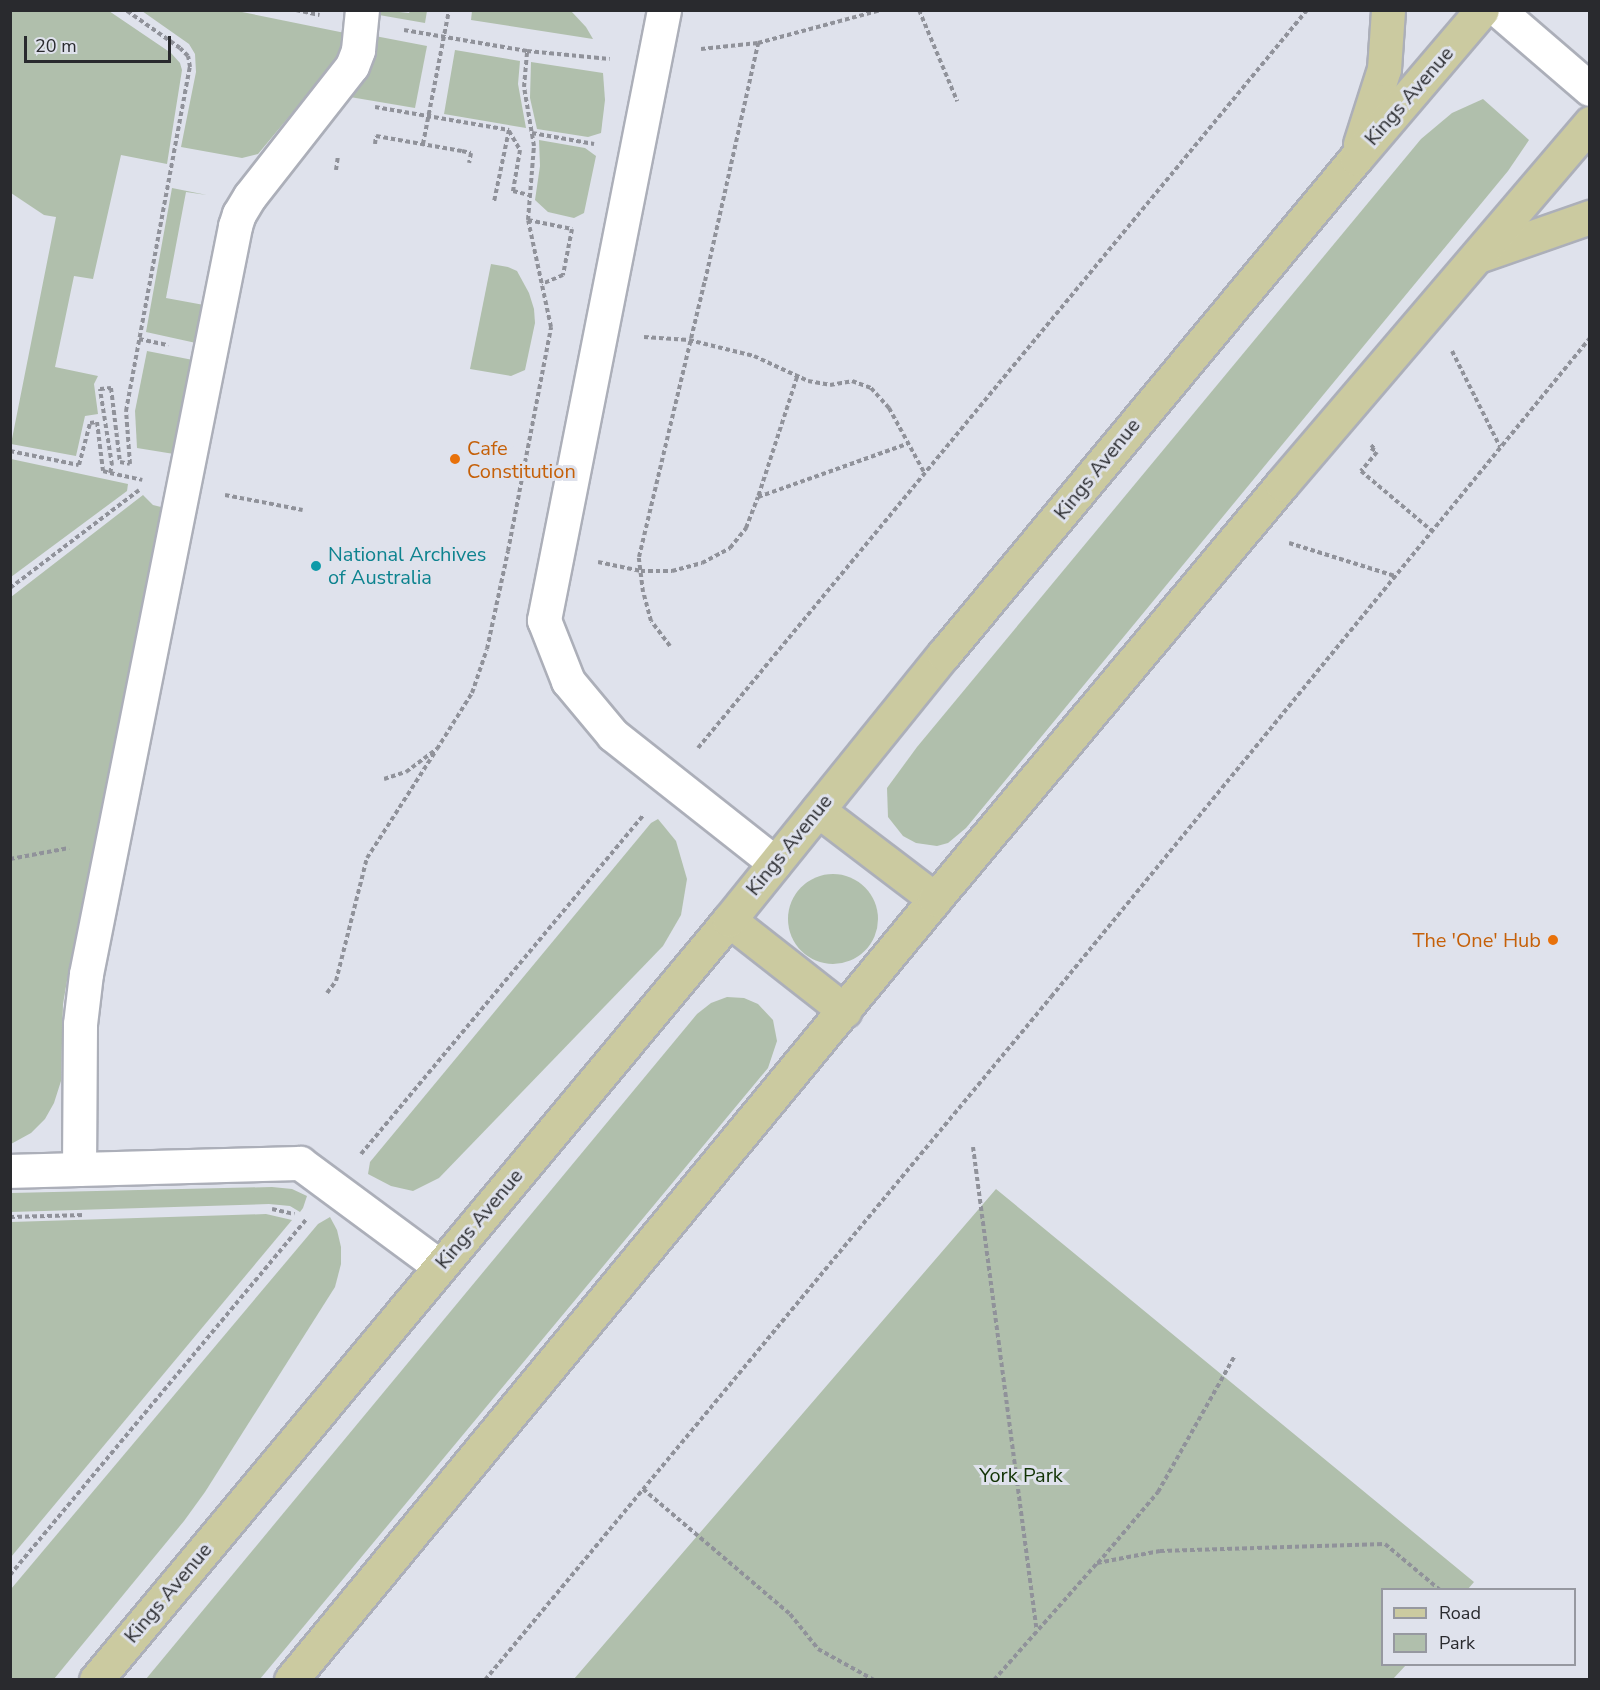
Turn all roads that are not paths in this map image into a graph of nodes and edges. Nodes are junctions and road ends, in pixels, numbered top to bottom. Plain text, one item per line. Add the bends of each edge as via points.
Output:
1 (664, 10) edge
2 (1388, 10) edge
3 (1482, 10) edge
4 (1498, 10) edge
5 (362, 17) edge
6 (1590, 89) edge
7 (1590, 123) edge
8 (1356, 158) junction
9 (1590, 217) edge
10 (1474, 257) junction
11 (818, 810) junction
12 (775, 863) junction
13 (935, 899) junction
14 (729, 920) junction
15 (845, 1011) junction
16 (79, 1169) junction
17 (10, 1171) edge
18 (440, 1266) junction
19 (96, 1680) edge
20 (291, 1680) edge

1 - 12 street via 544,620 568,681 613,735
2 - 8 main road via 1384,69
3 - 8 main road, Kings Avenue
4 - 6 street
5 - 16 street via 352,66 250,196 237,220 86,974 81,1010
7 - 10 main road
8 - 11 main road, Kings Avenue
9 - 10 main road
10 - 13 main road
11 - 12 main road, Kings Avenue
11 - 13 main road
12 - 14 main road, Kings Avenue
13 - 15 main road
14 - 15 main road
14 - 18 main road, Kings Avenue
15 - 20 main road
16 - 17 street
16 - 18 street via 300,1163
18 - 19 main road, Kings Avenue

